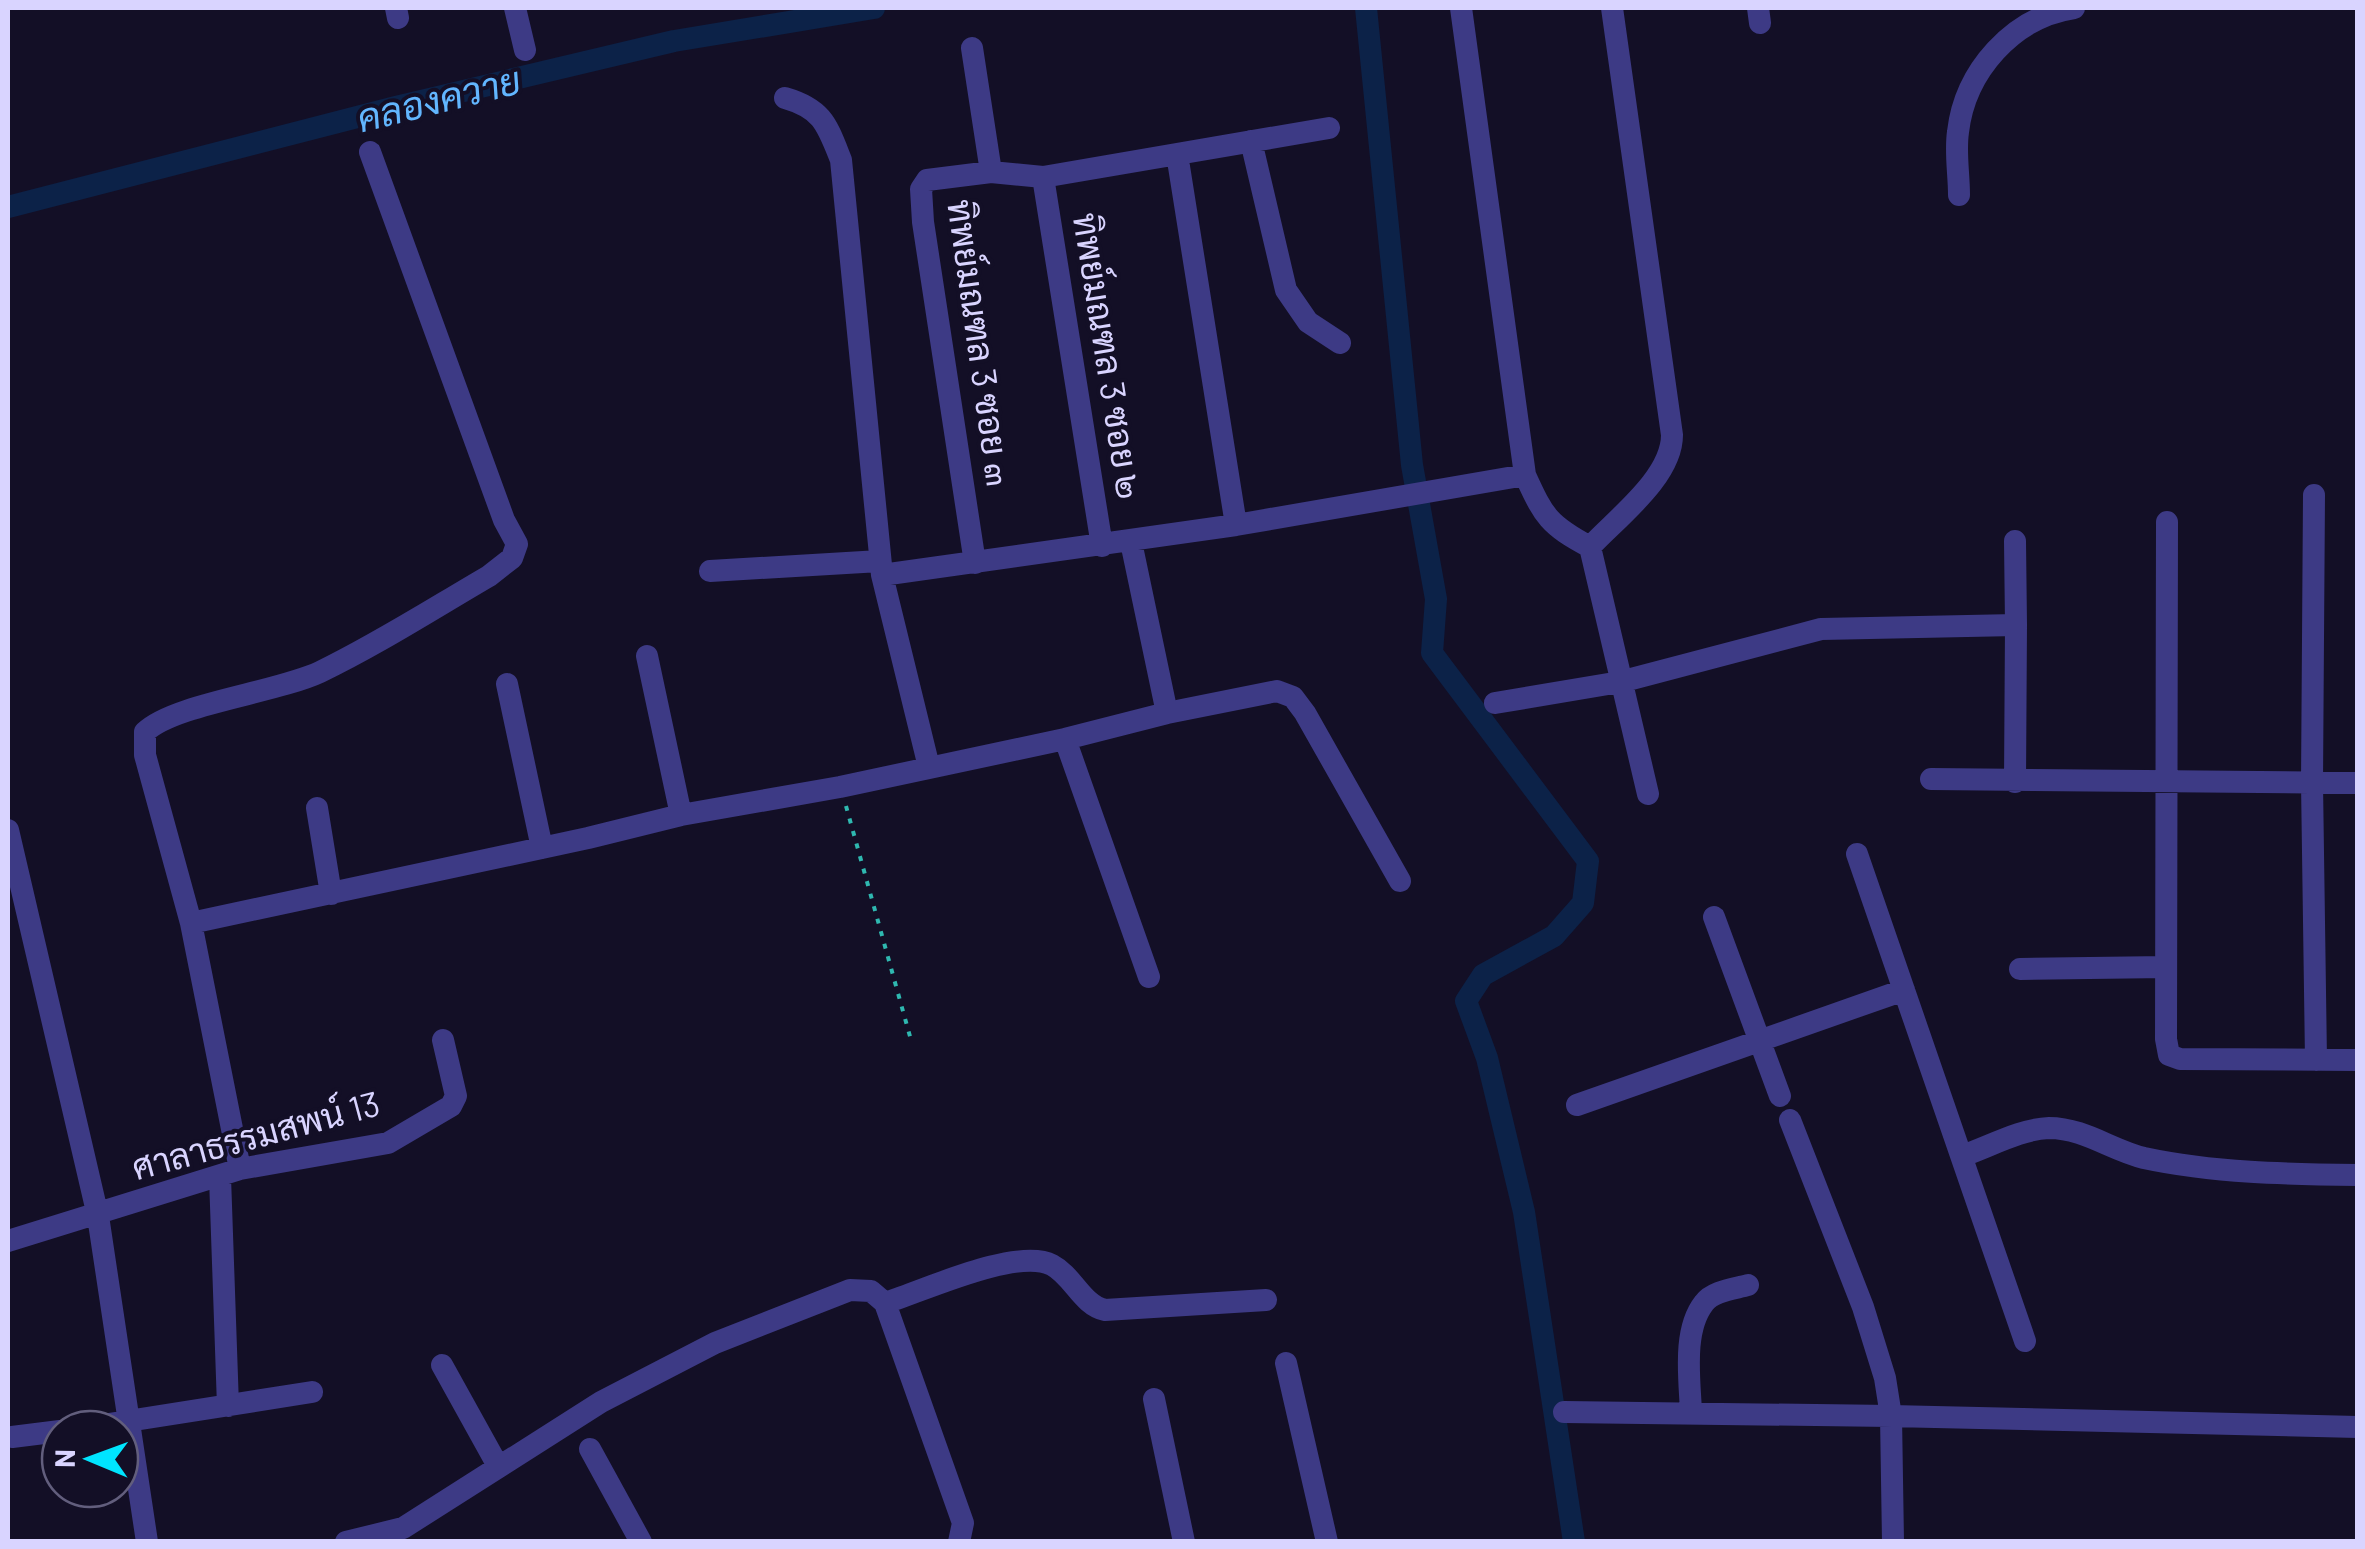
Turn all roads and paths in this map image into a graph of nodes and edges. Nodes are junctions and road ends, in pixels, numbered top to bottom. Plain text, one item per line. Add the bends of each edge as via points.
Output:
1 (515, 8) edge
2 (1461, 8) edge
3 (1612, 8) edge
4 (2074, 8) edge
5 (972, 48) dead end
6 (524, 50) dead end
7 (785, 98) dead end
8 (1330, 128) dead end
9 (1251, 141) junction
10 (370, 152) dead end
11 (1177, 154) junction
12 (991, 172) junction
13 (1043, 178) junction
14 (1959, 195) dead end
15 (1340, 343) dead end
16 (1526, 474) junction
17 (2314, 495) dead end
18 (2166, 522) dead end
19 (1236, 526) junction
20 (2015, 541) dead end
21 (1131, 542) junction
22 (1102, 546) junction
23 (1590, 547) junction
24 (975, 563) junction
25 (881, 568) junction
26 (710, 571) dead end
27 (2016, 626) junction
28 (647, 656) dead end
29 (1620, 682) junction
30 (507, 684) dead end
31 (1495, 704) dead end
32 (1167, 713) junction
33 (1066, 738) junction
34 (929, 767) junction
35 (1931, 779) dead end
36 (2016, 782) junction
37 (2167, 782) junction
38 (2312, 783) junction
39 (2358, 783) edge
40 (840, 787) junction
41 (1648, 794) dead end
42 (317, 808) dead end
43 (681, 815) junction
44 (8, 830) edge
45 (542, 848) junction
46 (1857, 854) dead end
47 (1400, 881) dead end
48 (330, 894) junction
49 (1714, 917) dead end
50 (191, 922) junction
51 (2166, 968) junction
52 (2020, 969) dead end
53 (1149, 976) dead end
54 (1904, 990) junction
55 (443, 1040) dead end
56 (911, 1040) dead end
57 (1760, 1040) junction
58 (2316, 1060) junction
59 (2358, 1060) edge
60 (1780, 1096) dead end
61 (1577, 1105) dead end
62 (1790, 1120) dead end
63 (1962, 1156) junction
64 (230, 1173) junction
65 (2358, 1174) edge
66 (98, 1216) junction
67 (8, 1241) edge
68 (1748, 1286) dead end
69 (1266, 1300) dead end
70 (886, 1303) junction
71 (2026, 1341) dead end
72 (1286, 1364) dead end
73 (442, 1365) dead end
74 (312, 1392) dead end
75 (1154, 1399) dead end
76 (228, 1406) junction
77 (128, 1409) edge
78 (1564, 1412) dead end
79 (1691, 1414) junction
80 (1891, 1416) junction
81 (140, 1420) edge
82 (2358, 1427) edge
83 (40, 1434) edge
84 (12, 1437) dead end
85 (590, 1450) dead end
86 (498, 1466) junction
87 (140, 1493) edge
88 (147, 1542) edge
89 (346, 1542) edge
90 (641, 1542) edge
91 (959, 1542) edge
92 (1184, 1542) edge
93 (1326, 1542) edge
94 (1892, 1542) edge

1 - 6 street
2 - 16 street
3 - 23 street via 1672,453
4 - 14 street via 2008,37 1984,62 1969,88 1958,132
5 - 12 street
7 - 25 street via 808,104 826,122 841,160
8 - 9 street, ทิพย์มณฑล 3 ซอย ๓
9 - 11 street, ทิพย์มณฑล 3 ซอย ๓
9 - 15 street via 1286,290 1308,322
10 - 50 street via 517,544 512,558 489,576 318,672 158,719 144,732
11 - 13 street, ทิพย์มณฑล 3 ซอย ๓
11 - 19 street
12 - 13 street, ทิพย์มณฑล 3 ซอย ๓
12 - 24 street, ทิพย์มณฑล 3 ซอย ๓ via 940,177 921,188
13 - 22 street, ทิพย์มณฑล 3 ซอย ๒
16 - 19 street
16 - 23 street via 1558,530
17 - 38 street
18 - 37 street
19 - 21 street
20 - 27 street
21 - 22 street
21 - 32 street
22 - 24 street
23 - 29 street
24 - 25 street
25 - 26 street
25 - 34 street
27 - 29 street via 1821,629
27 - 36 street
28 - 43 street
29 - 31 street
29 - 41 street
30 - 45 street
32 - 33 street
32 - 47 street via 1258,693 1294,697
33 - 34 street
33 - 53 street
34 - 40 street
35 - 36 street
36 - 37 street
37 - 38 street
37 - 51 street
38 - 39 street
38 - 58 street
40 - 43 street
40 - 56 path
42 - 48 street
43 - 45 street
44 - 66 street
45 - 48 street
46 - 54 street
48 - 50 street
49 - 57 street
50 - 64 street
51 - 52 street
51 - 58 street via 2169,1054
54 - 57 street
54 - 63 street
55 - 64 street, ศาลาธรรมสพน์ 13 via 456,1096 452,1106 388,1143
57 - 60 street
57 - 61 street
58 - 59 street
62 - 80 street via 1876,1346
63 - 65 street via 2055,1128 2141,1157 2264,1174
63 - 71 street
64 - 66 street, ศาลาธรรมสพน์ 13
64 - 76 street
66 - 67 street, ศาลาธรรมสพน์ 13
66 - 77 street
68 - 79 street via 1704,1303 1692,1332
69 - 70 street via 1105,1310 1089,1302 1062,1270 1028,1260
70 - 86 street via 871,1291 850,1290 715,1343
70 - 91 street via 963,1523
72 - 93 street
73 - 86 street
74 - 76 street
75 - 92 street
76 - 81 street
78 - 79 street
79 - 80 street
80 - 82 street
80 - 94 street
83 - 84 street
85 - 90 street
86 - 89 street via 403,1528
87 - 88 street

